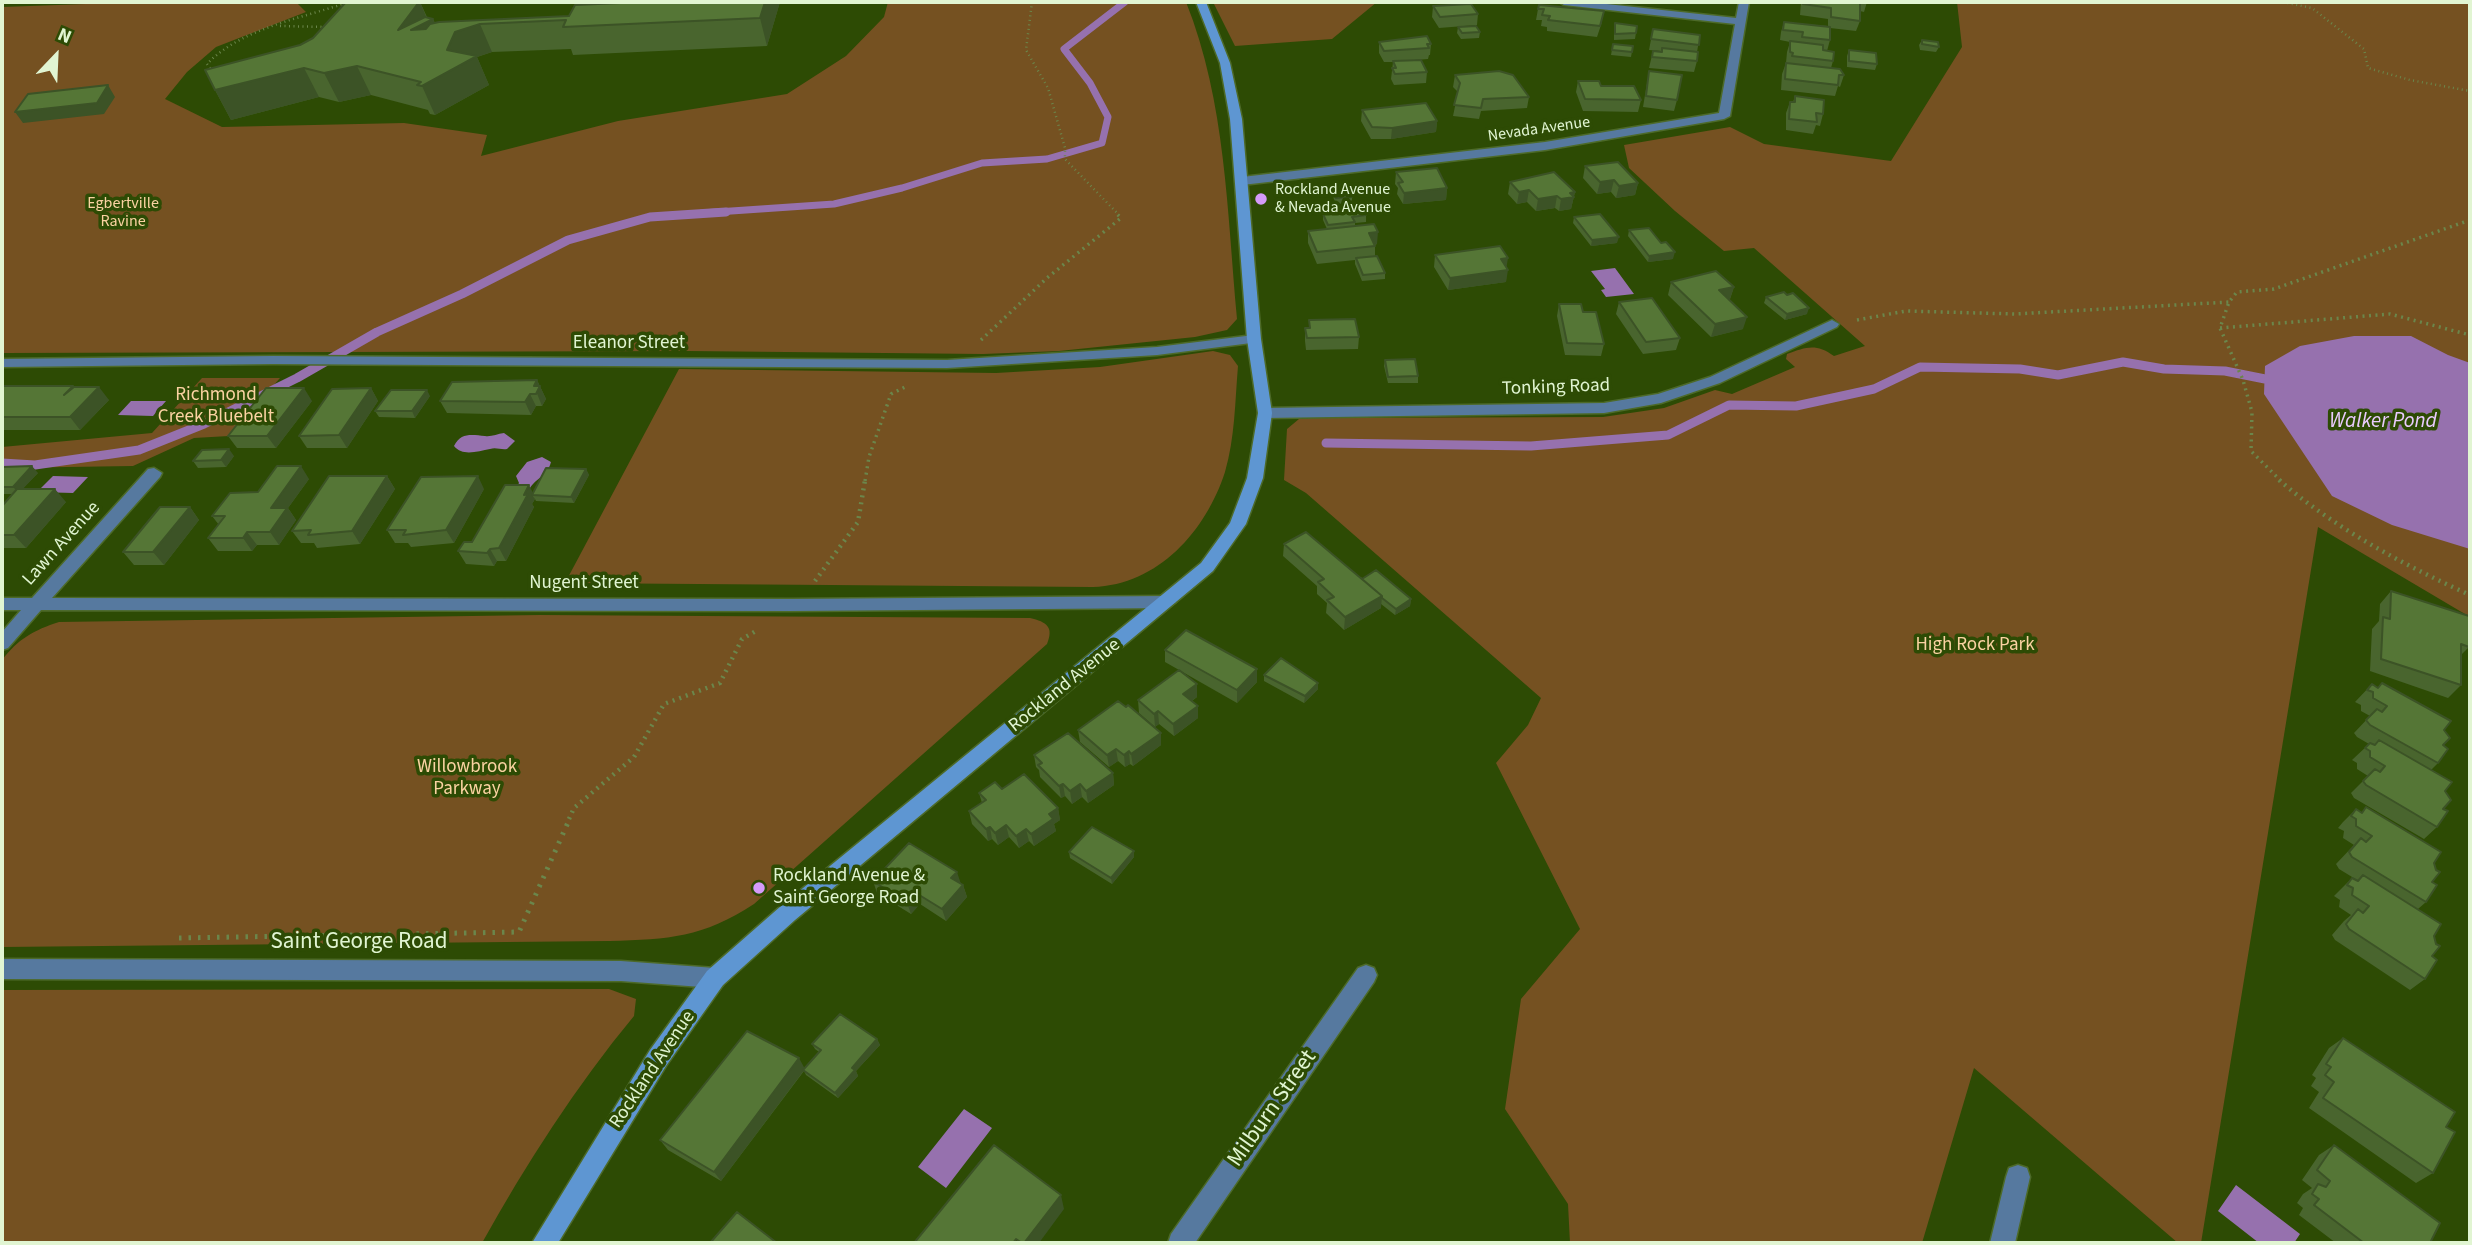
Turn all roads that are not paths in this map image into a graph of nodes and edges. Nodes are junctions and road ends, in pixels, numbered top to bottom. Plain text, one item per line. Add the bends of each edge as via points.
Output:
1 (1201, 2) edge
2 (1564, 2) edge
3 (1744, 2) edge
4 (1742, 22) junction
5 (1242, 181) junction
6 (1832, 324) road end
7 (1254, 339) junction
8 (2, 363) edge
9 (1265, 413) junction
10 (154, 474) dead end
11 (1167, 602) junction
12 (2, 604) edge
13 (35, 604) junction
14 (2, 643) edge
15 (2, 969) edge
16 (1366, 975) dead end
17 (715, 978) junction
18 (2018, 1177) dead end
19 (544, 1243) edge
20 (1180, 1243) edge
21 (2002, 1243) edge

1 - 5 street, Rockland Avenue via 1225,63
2 - 4 street
3 - 4 street, Nevada Avenue
4 - 5 street, Nevada Avenue via 1724,116 1545,146
5 - 7 street, Rockland Avenue
6 - 9 street, Tonking Road via 1715,380 1661,398 1604,408
7 - 8 street, Eleanor Street via 1157,351 947,364
7 - 9 street, Rockland Avenue
9 - 11 street, Rockland Avenue via 1255,478 1238,524 1207,567
10 - 13 street, Lawn Avenue
11 - 13 street, Nugent Street
11 - 17 street, Rockland Avenue
12 - 13 street, Nugent Street
13 - 14 street, Lawn Avenue
15 - 17 street, Saint George Road via 621,971
16 - 20 street, Milburn Street
17 - 19 street, Rockland Avenue via 658,1058
18 - 21 street

